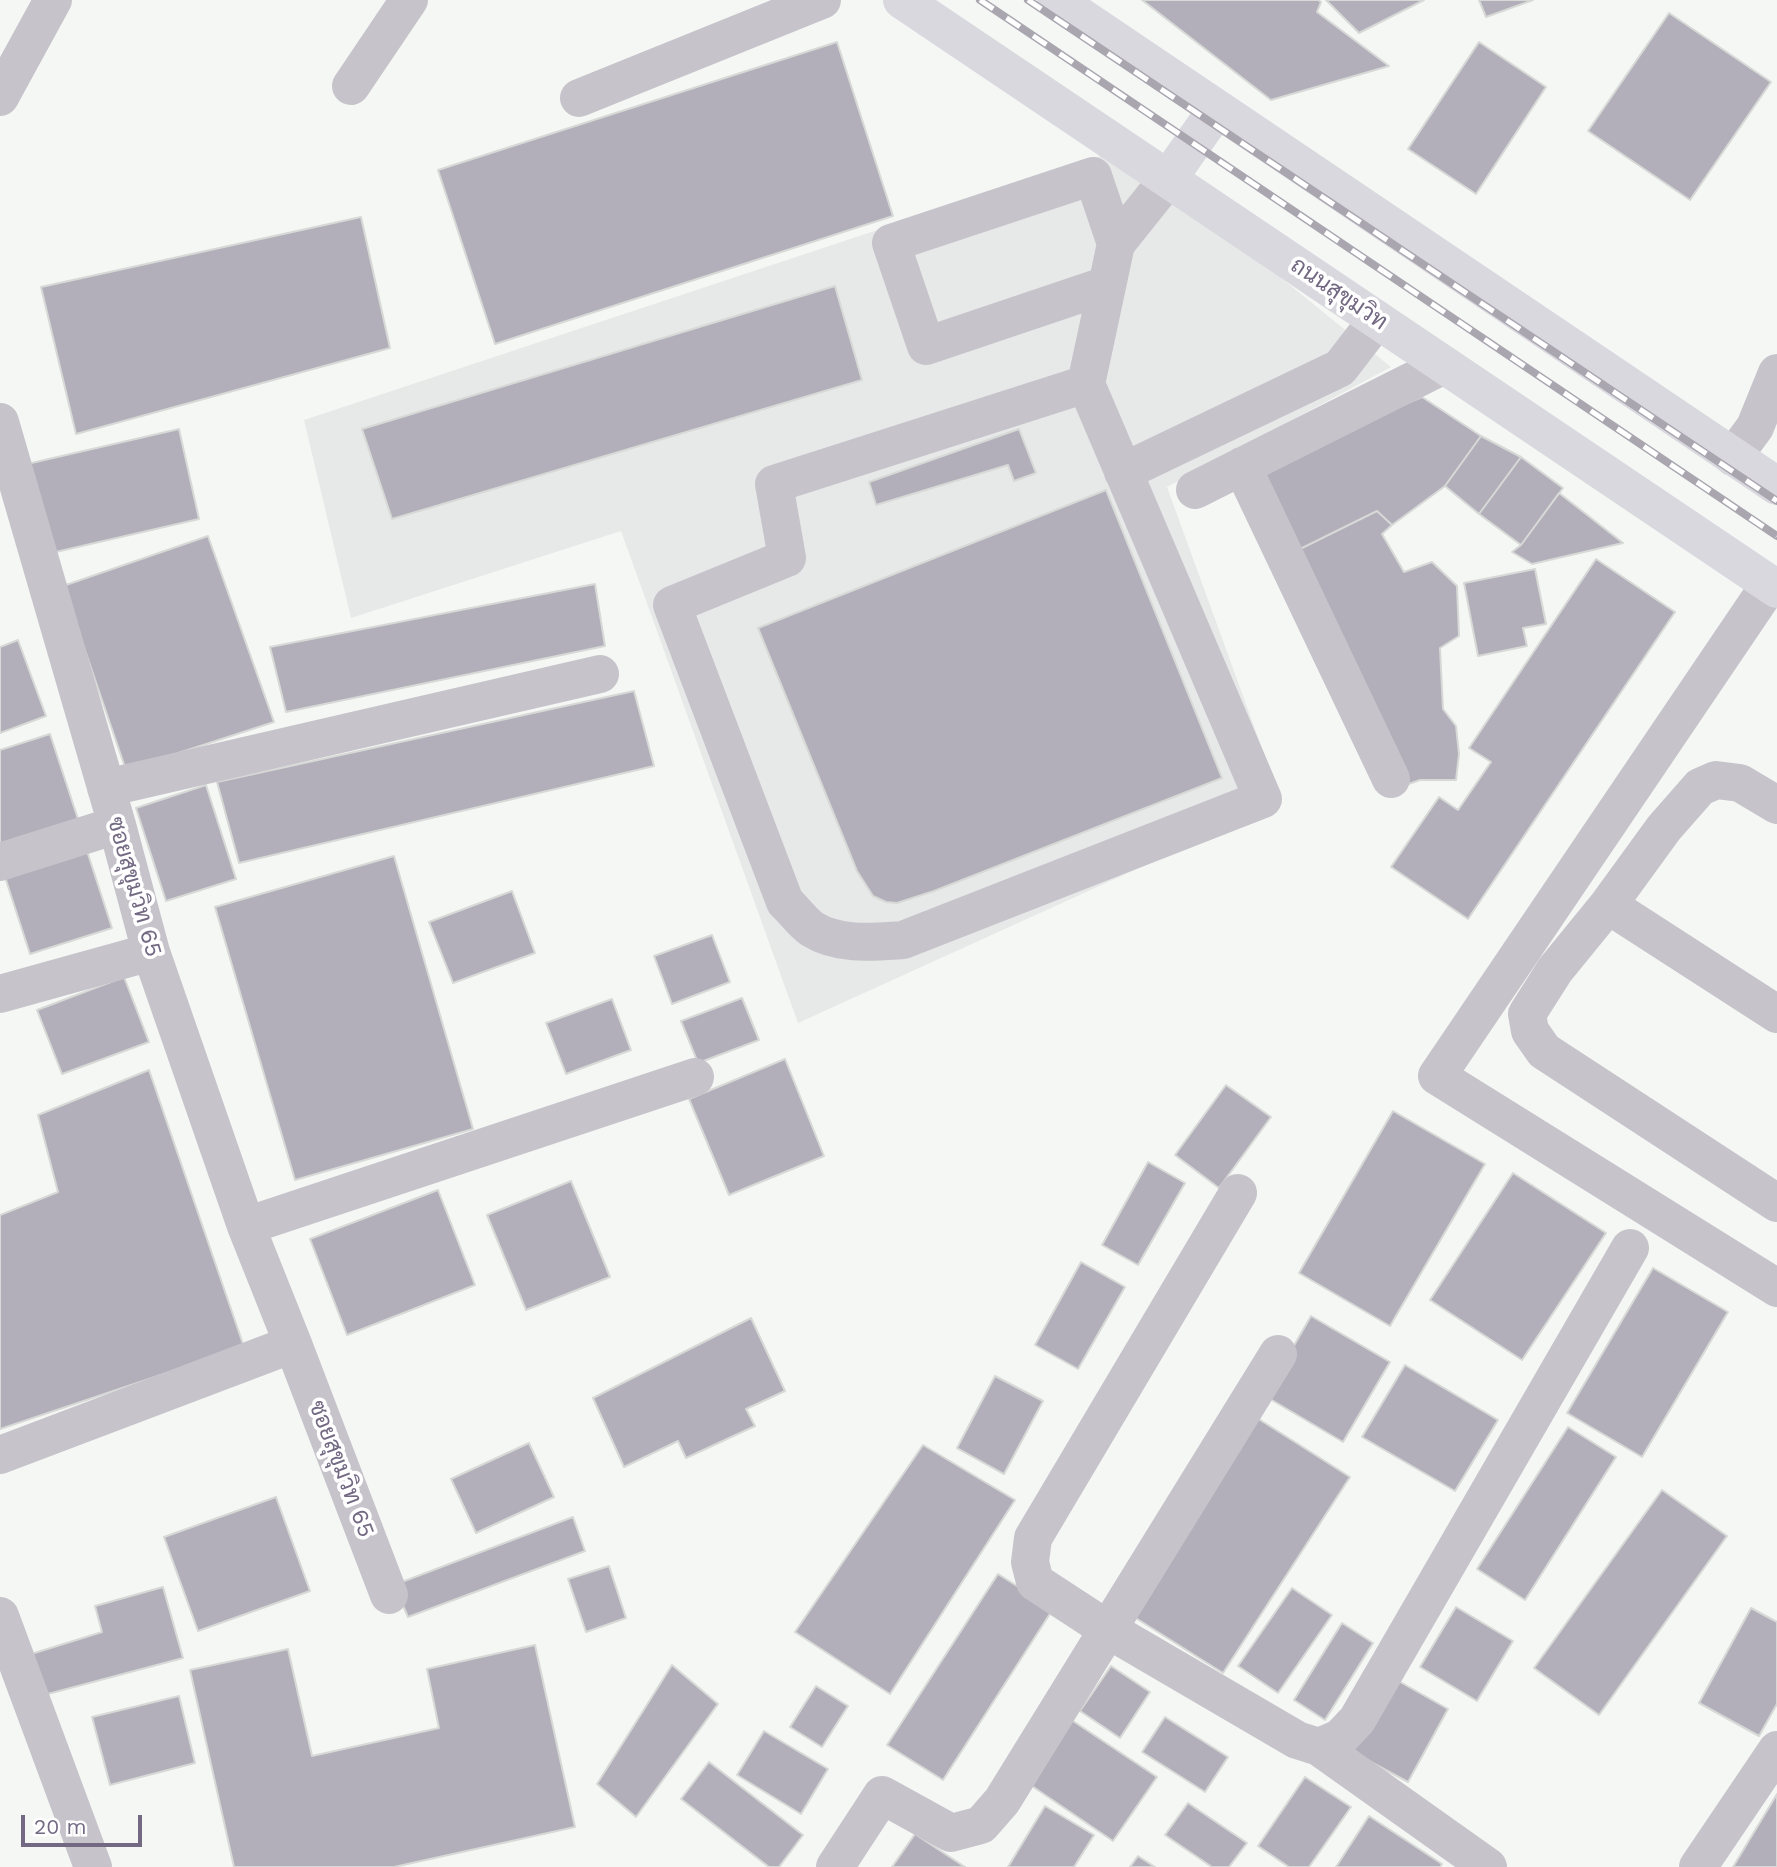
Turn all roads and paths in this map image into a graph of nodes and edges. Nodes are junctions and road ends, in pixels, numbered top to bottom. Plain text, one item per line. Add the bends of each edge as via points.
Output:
1 (53, 0) edge
2 (410, 0) edge
3 (822, 0) edge
4 (902, 0) edge
5 (1056, 0) edge
6 (351, 86) dead end
7 (0, 97) edge
8 (579, 99) dead end
9 (1217, 109) junction
10 (1168, 179) junction
11 (1116, 244) junction
12 (1107, 285) junction
13 (1377, 320) junction
14 (1444, 365) junction
15 (1776, 376) edge
16 (1086, 384) junction
17 (0, 422) edge
18 (1755, 433) edge
19 (1242, 466) junction
20 (1123, 472) junction
21 (1777, 486) edge
22 (1195, 490) dead end
23 (1773, 586) edge
24 (600, 674) dead end
25 (1391, 779) dead end
26 (106, 788) junction
27 (1777, 805) edge
28 (117, 825) junction
29 (0, 862) edge
30 (1608, 905) junction
31 (152, 952) junction
32 (0, 994) edge
33 (1777, 1014) edge
34 (695, 1077) dead end
35 (1238, 1193) dead end
36 (1777, 1203) edge
37 (246, 1226) junction
38 (1630, 1248) dead end
39 (1777, 1288) edge
40 (293, 1344) junction
41 (1278, 1354) dead end
42 (0, 1455) edge
43 (389, 1595) dead end
44 (0, 1616) edge
45 (1107, 1629) junction
46 (1319, 1747) junction
47 (1777, 1750) edge
48 (93, 1867) edge
49 (835, 1867) edge
50 (1488, 1867) edge
51 (1698, 1867) edge

1 - 7 street
2 - 6 street
3 - 8 street
4 - 10 main road, ถนนสุขุมวิท
5 - 9 main road
9 - 10 main road
9 - 18 main road
10 - 11 street
10 - 13 main road, ถนนสุขุมวิท
11 - 12 street
11 - 12 street via 1093,176 891,243 926,346
12 - 16 street
13 - 14 main road, ถนนสุขุมวิท
13 - 20 street via 1340,368
14 - 19 street
14 - 23 main road, ถนนสุขุมวิท
15 - 18 street
16 - 20 street
16 - 20 street via 774,484 787,558 672,605 785,902 813,929 842,940 903,940 1263,799
17 - 26 street, ซอยสุขุมวิท 65
18 - 21 main road
19 - 22 street
19 - 25 street
23 - 39 street via 1437,1076
24 - 26 street
26 - 28 street, ซอยสุขุมวิท 65
27 - 30 street via 1740,783 1716,780 1700,787
28 - 29 street
28 - 31 street, ซอยสุขุมวิท 65
30 - 33 street
30 - 36 street via 1555,970 1527,1014 1530,1031 1544,1051
31 - 32 street
31 - 37 street, ซอยสุขุมวิท 65
34 - 37 street
35 - 45 street via 1033,1538 1030,1562 1035,1582
37 - 40 street, ซอยสุขุมวิท 65
38 - 46 street via 1357,1720 1340,1738
40 - 42 street
40 - 43 street, ซอยสุขุมวิท 65
41 - 45 street
44 - 48 street
45 - 46 street via 1297,1740
45 - 49 street via 1002,1801 981,1825 951,1833 883,1795
46 - 50 street
47 - 51 street

